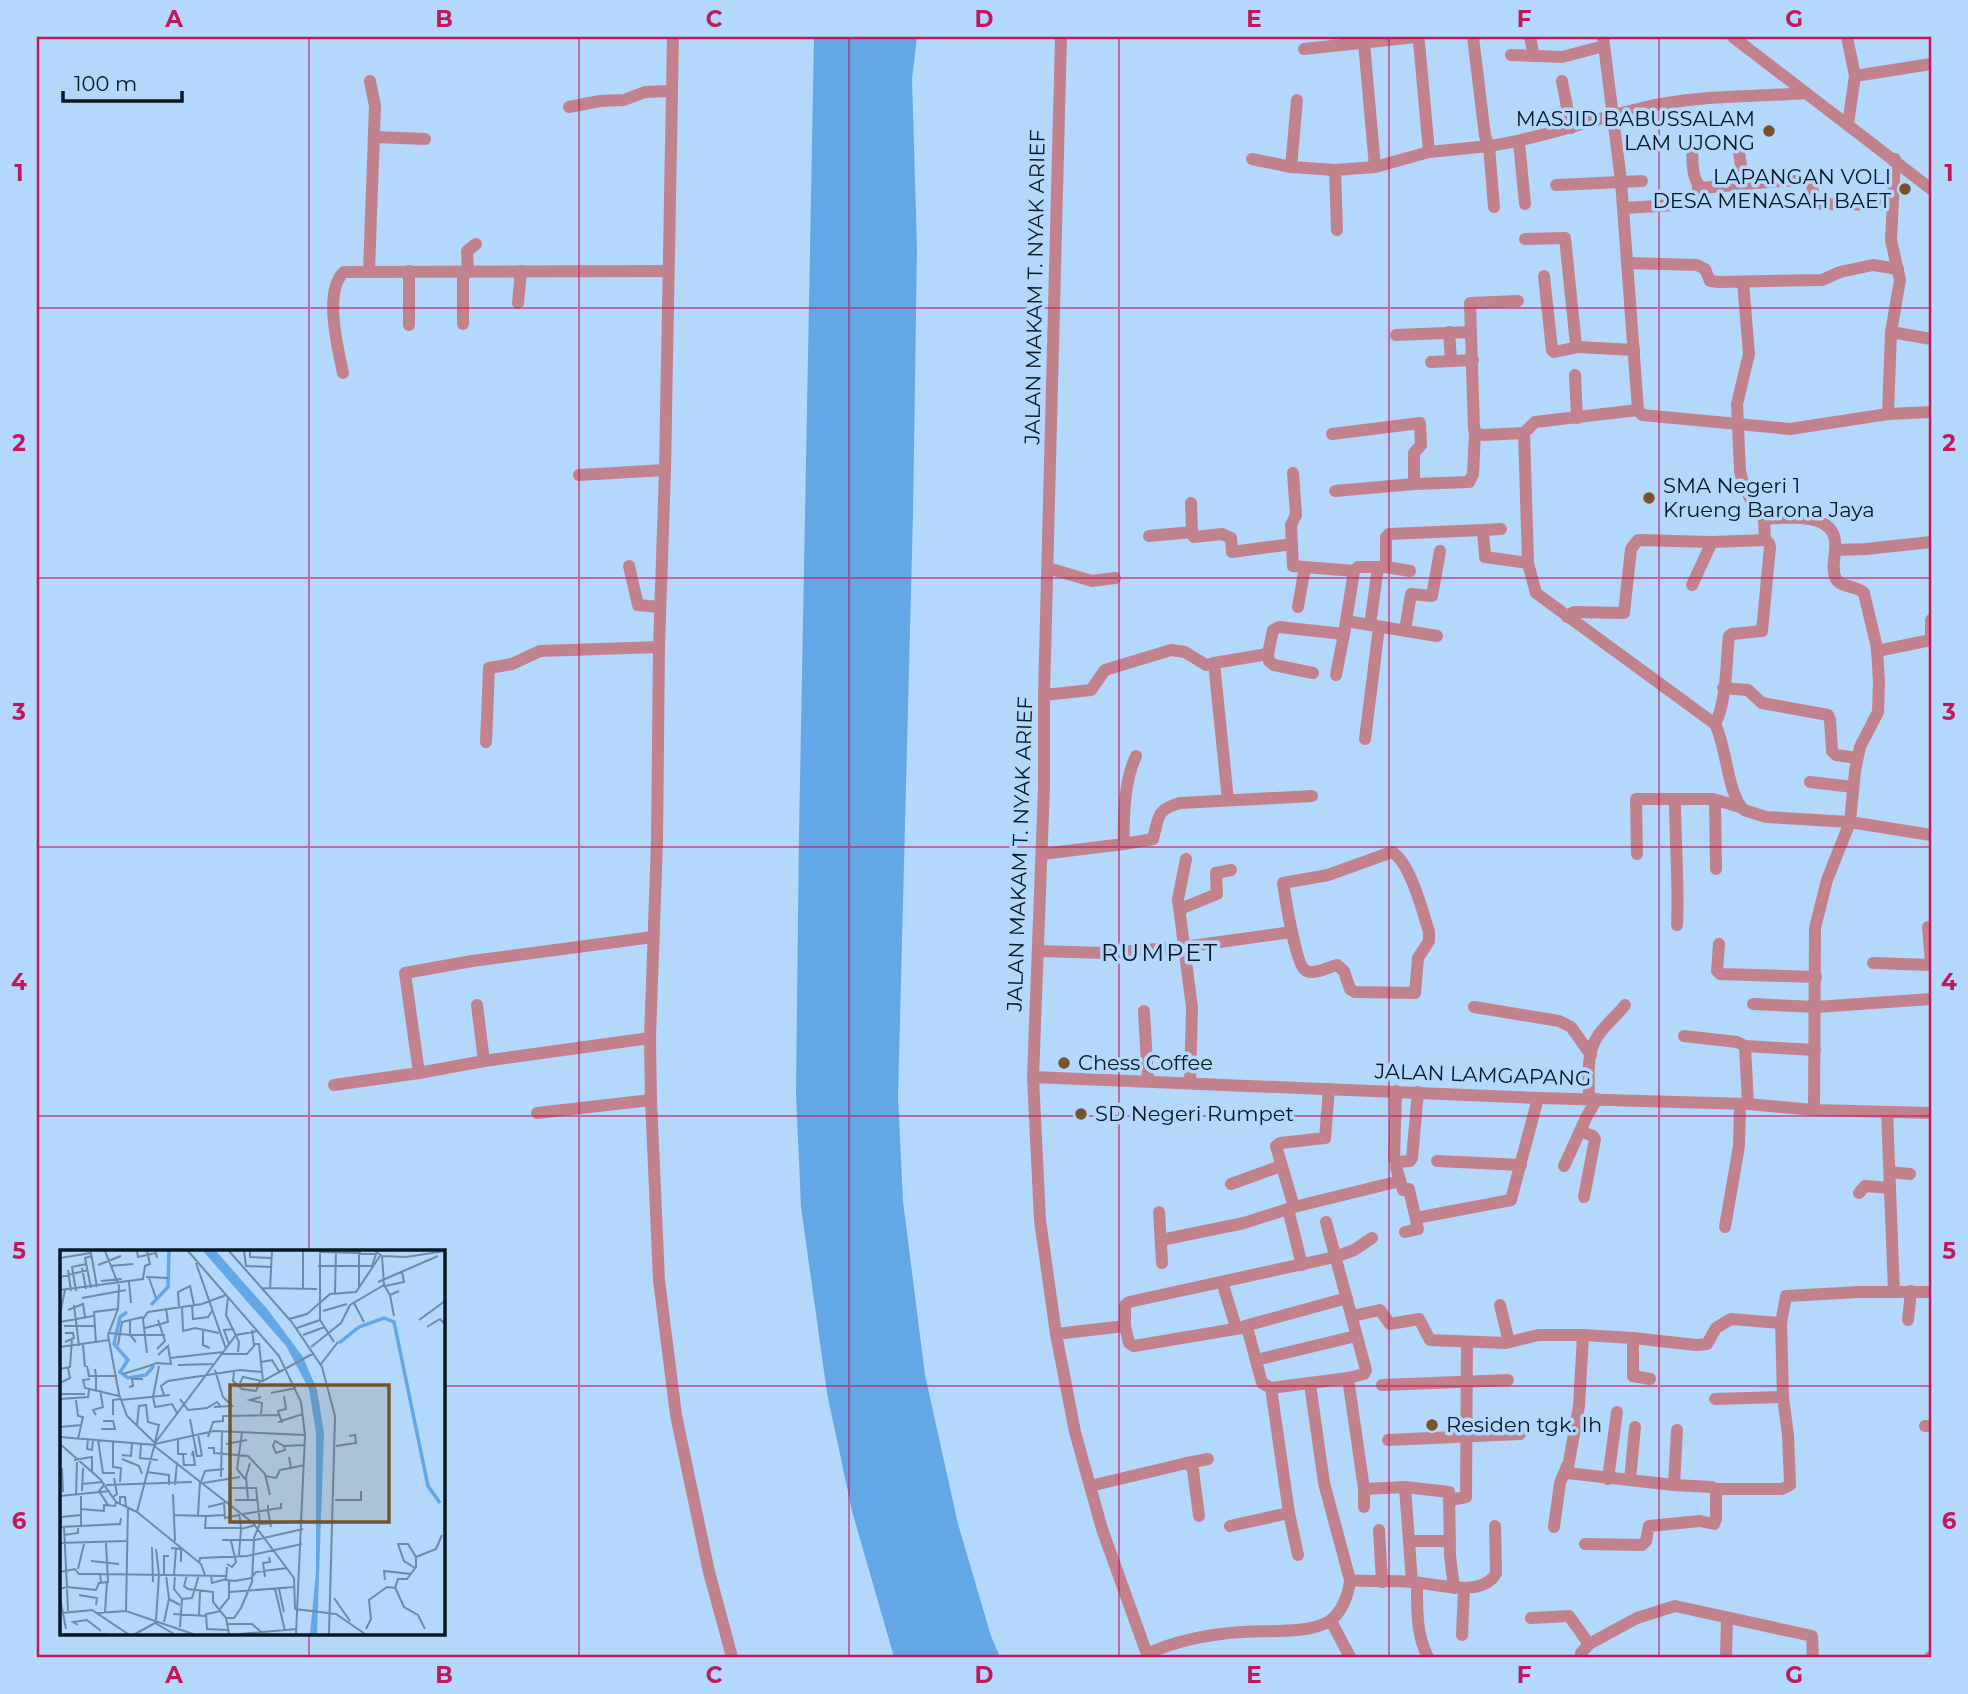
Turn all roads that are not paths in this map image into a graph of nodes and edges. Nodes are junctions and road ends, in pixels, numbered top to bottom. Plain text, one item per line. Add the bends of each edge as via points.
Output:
1 (673, 37) edge
2 (1061, 37) edge
3 (1473, 37) edge
4 (1530, 37) edge
5 (1733, 37) edge
6 (1847, 37) edge
7 (1417, 39) edge
8 (1604, 41) edge
9 (1364, 43) junction
10 (1304, 49) dead end
11 (1511, 55) dead end
12 (1534, 56) junction
13 (1931, 64) edge
14 (1855, 76) junction
15 (370, 81) dead end
16 (1562, 81) dead end
17 (668, 91) junction
18 (1807, 93) junction
19 (1297, 100) dead end
20 (569, 107) dead end
21 (1615, 116) junction
22 (1848, 124) junction
23 (1571, 128) junction
24 (374, 137) junction
25 (425, 139) dead end
26 (1519, 142) junction
27 (1489, 145) junction
28 (1738, 146) dead end
29 (1692, 149) dead end
30 (1429, 152) junction
31 (1252, 159) dead end
32 (1895, 159) junction
33 (1291, 167) junction
34 (1375, 167) junction
35 (1335, 170) junction
36 (1621, 181) junction
37 (1642, 181) dead end
38 (1556, 185) dead end
39 (1744, 185) junction
40 (1698, 187) junction
41 (1931, 189) edge
42 (1525, 204) dead end
43 (1892, 205) junction
44 (1494, 207) dead end
45 (1623, 208) junction
46 (1337, 230) dead end
47 (1525, 239) dead end
48 (475, 244) dead end
49 (1628, 263) junction
50 (1898, 269) junction
51 (369, 271) junction
52 (409, 271) junction
53 (521, 271) junction
54 (658, 271) junction
55 (466, 272) junction
56 (1544, 276) dead end
57 (1743, 282) junction
58 (1518, 301) dead end
59 (518, 303) dead end
60 (463, 324) dead end
61 (409, 325) dead end
62 (1471, 331) junction
63 (1449, 332) junction
64 (1891, 332) junction
65 (1396, 335) dead end
66 (1931, 339) edge
67 (1578, 348) junction
68 (1634, 350) junction
69 (1473, 360) junction
70 (1451, 361) junction
71 (1431, 362) dead end
72 (343, 373) dead end
73 (1575, 375) dead end
74 (1638, 410) junction
75 (1931, 412) edge
76 (1888, 414) junction
77 (1577, 418) junction
78 (1737, 423) junction
79 (1475, 433) junction
80 (1524, 433) junction
81 (1332, 434) dead end
82 (654, 470) junction
83 (1293, 473) dead end
84 (579, 475) dead end
85 (1414, 484) junction
86 (1335, 491) dead end
87 (1191, 503) dead end
88 (1764, 519) junction
89 (1501, 529) dead end
90 (1483, 530) junction
91 (1192, 532) junction
92 (1149, 537) dead end
93 (1765, 540) junction
94 (1712, 542) junction
95 (1292, 544) junction
96 (1931, 544) edge
97 (1835, 550) junction
98 (1440, 551) dead end
99 (1528, 563) junction
100 (629, 566) dead end
101 (1305, 567) junction
102 (1382, 567) junction
103 (1048, 568) junction
104 (1410, 570) dead end
105 (1354, 571) junction
106 (1115, 578) dead end
107 (1692, 585) dead end
108 (651, 607) junction
109 (1298, 607) dead end
110 (1567, 617) junction
111 (1931, 620) edge
112 (1374, 626) junction
113 (1345, 627) junction
114 (1405, 631) junction
115 (1437, 636) dead end
116 (1931, 639) edge
117 (656, 647) junction
118 (1877, 651) junction
119 (1268, 654) junction
120 (1214, 663) junction
121 (1313, 673) dead end
122 (1336, 675) dead end
123 (1723, 688) junction
124 (1044, 695) junction
125 (1715, 724) junction
126 (1365, 739) dead end
127 (486, 742) dead end
128 (1136, 756) dead end
129 (1857, 758) junction
130 (1810, 782) dead end
131 (1853, 788) junction
132 (1312, 796) dead end
133 (1675, 799) junction
134 (1228, 800) junction
135 (1715, 800) junction
136 (1740, 807) junction
137 (1850, 822) junction
138 (1931, 835) edge
139 (1124, 844) junction
140 (1042, 854) junction
141 (1637, 855) dead end
142 (1186, 859) dead end
143 (1716, 869) dead end
144 (1231, 870) dead end
145 (1180, 909) junction
146 (1677, 925) dead end
147 (1928, 927) dead end
148 (1292, 933) junction
149 (649, 937) junction
150 (1719, 944) dead end
151 (1184, 947) junction
152 (1038, 951) junction
153 (1872, 963) dead end
154 (1931, 964) edge
155 (1816, 977) junction
156 (1931, 999) edge
157 (1753, 1004) dead end
158 (477, 1005) dead end
159 (1625, 1005) dead end
160 (1474, 1007) dead end
161 (1816, 1007) junction
162 (1144, 1011) dead end
163 (1684, 1036) dead end
164 (650, 1038) junction
165 (1745, 1046) junction
166 (1815, 1049) junction
167 (1591, 1055) junction
168 (484, 1061) junction
169 (419, 1073) junction
170 (1033, 1077) junction
171 (1149, 1081) junction
172 (1190, 1082) junction
173 (334, 1085) dead end
174 (1329, 1088) junction
175 (1396, 1091) junction
176 (1418, 1092) junction
177 (1538, 1098) junction
178 (1593, 1099) junction
179 (651, 1100) junction
180 (1744, 1104) junction
181 (1814, 1110) junction
182 (1887, 1112) junction
183 (537, 1113) dead end
184 (1931, 1113) edge
185 (1580, 1131) junction
186 (1437, 1161) dead end
187 (1521, 1165) junction
188 (1281, 1166) junction
189 (1564, 1166) dead end
190 (1396, 1167) dead end
191 (1890, 1172) junction
192 (1910, 1174) dead end
193 (1400, 1181) junction
194 (1231, 1184) dead end
195 (1890, 1188) junction
196 (1858, 1193) dead end
197 (1584, 1197) dead end
198 (1291, 1208) junction
199 (1159, 1213) dead end
200 (1421, 1217) dead end
201 (1326, 1222) dead end
202 (1725, 1227) dead end
203 (1405, 1232) dead end
204 (1372, 1238) dead end
205 (1161, 1240) junction
206 (1335, 1257) junction
207 (1162, 1263) dead end
208 (1302, 1265) junction
209 (1222, 1282) junction
210 (1911, 1291) junction
211 (1894, 1292) junction
212 (1931, 1292) edge
213 (1347, 1298) junction
214 (1500, 1305) dead end
215 (1352, 1316) junction
216 (1908, 1320) dead end
217 (1781, 1323) junction
218 (1125, 1326) junction
219 (1241, 1327) junction
220 (1056, 1334) junction
221 (1583, 1335) junction
222 (1356, 1336) junction
223 (1633, 1338) junction
224 (1467, 1342) junction
225 (1509, 1342) junction
226 (1256, 1360) junction
227 (1348, 1378) junction
228 (1650, 1379) dead end
229 (1467, 1380) junction
230 (1508, 1380) dead end
231 (1310, 1384) junction
232 (1382, 1385) dead end
233 (1271, 1388) junction
234 (1783, 1397) junction
235 (1715, 1399) dead end
236 (1617, 1412) dead end
237 (1635, 1427) dead end
238 (1677, 1430) dead end
239 (1520, 1434) dead end
240 (1468, 1436) junction
241 (1388, 1440) dead end
242 (1208, 1459) dead end
243 (1187, 1463) junction
244 (1567, 1466) junction
245 (1608, 1479) junction
246 (1630, 1480) junction
247 (1674, 1485) junction
248 (1090, 1486) junction
249 (1405, 1487) junction
250 (1364, 1489) junction
251 (1716, 1489) junction
252 (1450, 1500) junction
253 (1364, 1507) dead end
254 (1289, 1513) junction
255 (1199, 1516) dead end
256 (1230, 1526) dead end
257 (1495, 1526) dead end
258 (1554, 1527) dead end
259 (1380, 1530) dead end
260 (1410, 1541) junction
261 (1450, 1541) junction
262 (1585, 1544) dead end
263 (1298, 1555) dead end
264 (1350, 1580) junction
265 (1382, 1582) junction
266 (1414, 1582) junction
267 (1459, 1588) junction
268 (1531, 1618) dead end
269 (1727, 1619) junction
270 (1331, 1621) junction
271 (1462, 1635) dead end
272 (1589, 1644) junction
273 (1148, 1656) edge
274 (732, 1657) edge
275 (1350, 1657) edge
276 (1428, 1657) edge
277 (1581, 1657) edge
278 (1726, 1657) edge
279 (1813, 1657) edge

1 - 17 street
2 - 103 street, JALAN MAKAM T. NYAK ARIEF
3 - 27 street
4 - 12 street
5 - 18 street
6 - 14 street
7 - 9 street
7 - 30 street
8 - 12 street via 1562,57
8 - 21 street
9 - 10 street
9 - 34 street
11 - 12 street
13 - 14 street
14 - 22 street
15 - 24 street
16 - 23 street
17 - 20 street
17 - 54 street
18 - 21 street via 1690,99
18 - 22 street
19 - 33 street
21 - 23 street
21 - 36 street
22 - 32 street
23 - 26 street
24 - 25 street
24 - 51 street
26 - 27 street
26 - 42 street
27 - 30 street
27 - 44 street
28 - 39 street
29 - 40 street
30 - 34 street
31 - 33 street
32 - 41 street
32 - 43 street
33 - 35 street
34 - 35 street
35 - 46 street
36 - 37 street
36 - 38 street
36 - 45 street
39 - 40 street
39 - 43 street via 1808,181 1816,204
40 - 45 street via 1694,204
43 - 50 street via 1891,240
45 - 49 street
47 - 67 street via 1565,238
48 - 55 street via 467,251
49 - 57 street via 1697,265 1705,268 1710,281
49 - 68 street
50 - 57 street via 1873,265 1822,280
50 - 64 street
51 - 52 street
51 - 72 street via 344,272 339,277 333,324
52 - 55 street
52 - 61 street
53 - 54 street
53 - 55 street
53 - 59 street
54 - 82 street
55 - 60 street
56 - 67 street via 1552,350
57 - 78 street via 1749,354
58 - 62 street via 1470,303
62 - 63 street
62 - 69 street
63 - 65 street
63 - 70 street
64 - 66 street
64 - 76 street
67 - 68 street
68 - 74 street
69 - 70 street
69 - 79 street
70 - 71 street
73 - 77 street
74 - 77 street
74 - 78 street via 1652,417
75 - 76 street
76 - 78 street via 1790,429
77 - 80 street via 1535,422
78 - 88 street via 1743,483
79 - 80 street
79 - 85 street via 1469,482
80 - 99 street
81 - 85 street via 1420,423
82 - 84 street
82 - 108 street
83 - 95 street via 1296,515 1291,525
85 - 86 street
87 - 91 street
88 - 93 street
88 - 97 street via 1813,519 1833,534
89 - 90 street
90 - 99 street via 1485,557
90 - 102 street via 1389,534
91 - 92 street
91 - 95 street via 1194,537 1222,534 1231,538 1233,552
93 - 94 street
93 - 123 street via 1770,547 1762,631 1729,636
94 - 107 street
94 - 110 street via 1638,540 1630,550 1624,613 1574,612
95 - 101 street via 1293,566
96 - 97 street
97 - 118 street via 1836,579 1864,593
98 - 114 street via 1432,596 1411,594
99 - 110 street via 1536,593
100 - 108 street via 636,600
101 - 105 street
101 - 109 street
102 - 104 street
102 - 105 street
102 - 112 street
103 - 106 street via 1092,582
103 - 124 street, JALAN MAKAM T. NYAK ARIEF
105 - 113 street
108 - 117 street
110 - 125 street
111 - 116 street
112 - 113 street
112 - 114 street
112 - 126 street
113 - 119 street via 1279,627 1273,630
113 - 122 street
114 - 115 street
116 - 118 street
117 - 127 street via 540,652 489,668
117 - 149 street via 657,841
118 - 129 street via 1878,712
119 - 120 street
119 - 121 street via 1274,665
120 - 124 street via 1206,665 1185,652 1171,650 1105,670 1091,690
120 - 134 street
123 - 125 street
123 - 129 street via 1750,691 1762,703 1828,715 1832,751
124 - 140 street, JALAN MAKAM T. NYAK ARIEF
125 - 136 street
128 - 139 street via 1130,768
129 - 131 street
130 - 131 street
131 - 137 street
132 - 134 street
133 - 135 street
133 - 141 street via 1636,799
133 - 146 street
134 - 139 street via 1169,806 1157,819 1153,839
135 - 136 street
135 - 143 street
136 - 137 street via 1766,817
137 - 138 street
137 - 155 street via 1819,905
139 - 140 street
140 - 152 street, JALAN MAKAM T. NYAK ARIEF
142 - 145 street
144 - 145 street via 1216,873 1217,894
145 - 151 street
147 - 154 street
148 - 148 street via 1305,970 1337,965 1353,992 1412,994 1418,958 1430,935 1401,859 1392,852 1328,875 1284,882
148 - 151 street
149 - 164 street
149 - 169 street via 405,973
150 - 155 street via 1720,974
151 - 152 street via 1105,953
151 - 172 street via 1192,1008
152 - 170 street, JALAN MAKAM T. NYAK ARIEF
153 - 154 street
155 - 161 street
156 - 161 street
157 - 161 street
158 - 168 street
159 - 167 street via 1598,1036
160 - 167 street via 1559,1021 1571,1027
161 - 166 street
162 - 171 street
163 - 165 street
164 - 168 street
164 - 179 street
165 - 166 street
165 - 180 street
166 - 181 street
167 - 178 street
168 - 169 street
169 - 173 street
170 - 171 street, JALAN LAMGAPANG
170 - 220 street, JALAN MAKAM T. NYAK ARIEF via 1040,1220
171 - 172 street, JALAN LAMGAPANG
172 - 174 street, JALAN LAMGAPANG
174 - 175 street, JALAN LAMGAPANG
174 - 188 street via 1325,1138 1278,1144
175 - 176 street, JALAN LAMGAPANG
175 - 176 street via 1397,1162 1412,1157
176 - 177 street, JALAN LAMGAPANG
177 - 178 street, JALAN LAMGAPANG
177 - 187 street
178 - 180 street, JALAN LAMGAPANG
178 - 185 street
179 - 183 street
179 - 274 street via 659,1280 676,1415
180 - 181 street, JALAN LAMGAPANG
180 - 202 street
181 - 182 street, JALAN LAMGAPANG
182 - 184 street, JALAN LAMGAPANG
182 - 191 street
182 - 211 street
185 - 189 street
185 - 197 street via 1595,1139
186 - 187 street
187 - 200 street via 1511,1200
188 - 194 street
188 - 198 street
190 - 193 street
191 - 192 street
191 - 195 street
193 - 198 street
193 - 203 street via 1403,1190 1409,1189 1418,1230
195 - 196 street via 1865,1186
195 - 211 street
198 - 205 street
198 - 208 street
199 - 205 street
201 - 206 street
204 - 206 street
205 - 207 street
206 - 208 street
206 - 213 street
208 - 209 street
209 - 218 street via 1129,1302 1124,1309
209 - 219 street
210 - 211 street
210 - 212 street
210 - 216 street
211 - 217 street via 1786,1296
213 - 215 street
213 - 219 street
214 - 225 street
215 - 222 street
215 - 224 street via 1380,1310 1390,1324 1419,1319 1430,1340
217 - 223 street via 1731,1319 1716,1328 1706,1343 1696,1345
217 - 234 street
218 - 219 street via 1133,1346
218 - 220 street
219 - 226 street
220 - 248 street, JALAN MAKAM T. NYAK ARIEF
221 - 223 street
221 - 225 street via 1538,1335
221 - 244 street via 1579,1406
222 - 226 street
222 - 227 street via 1366,1370
223 - 228 street via 1633,1376
224 - 225 street
224 - 229 street
226 - 233 street via 1262,1383
227 - 231 street
227 - 250 street
229 - 230 street
229 - 232 street
229 - 240 street
231 - 233 street
231 - 264 street via 1324,1483
233 - 254 street
234 - 235 street
234 - 251 street via 1790,1485 1782,1489
236 - 245 street
237 - 246 street
238 - 247 street
239 - 240 street
240 - 241 street
240 - 252 street via 1466,1497
242 - 243 street
243 - 248 street
243 - 255 street via 1193,1470
244 - 245 street via 1567,1473
244 - 258 street
245 - 246 street
246 - 247 street
247 - 251 street
248 - 273 street, JALAN MAKAM T. NYAK ARIEF
249 - 250 street
249 - 252 street via 1447,1491
249 - 260 street
250 - 253 street
251 - 262 street via 1714,1524 1649,1526 1642,1545
252 - 261 street
254 - 256 street
254 - 263 street
257 - 267 street via 1496,1573 1493,1578
259 - 265 street
260 - 261 street
260 - 266 street
261 - 267 street
264 - 265 street
264 - 270 street via 1348,1594
265 - 266 street
266 - 267 street
266 - 276 street
267 - 271 street
268 - 272 street via 1569,1616
269 - 272 street via 1668,1607 1636,1618
269 - 278 street
269 - 279 street via 1812,1636
270 - 273 street via 1303,1629 1194,1640 1161,1647
270 - 275 street
272 - 277 street

